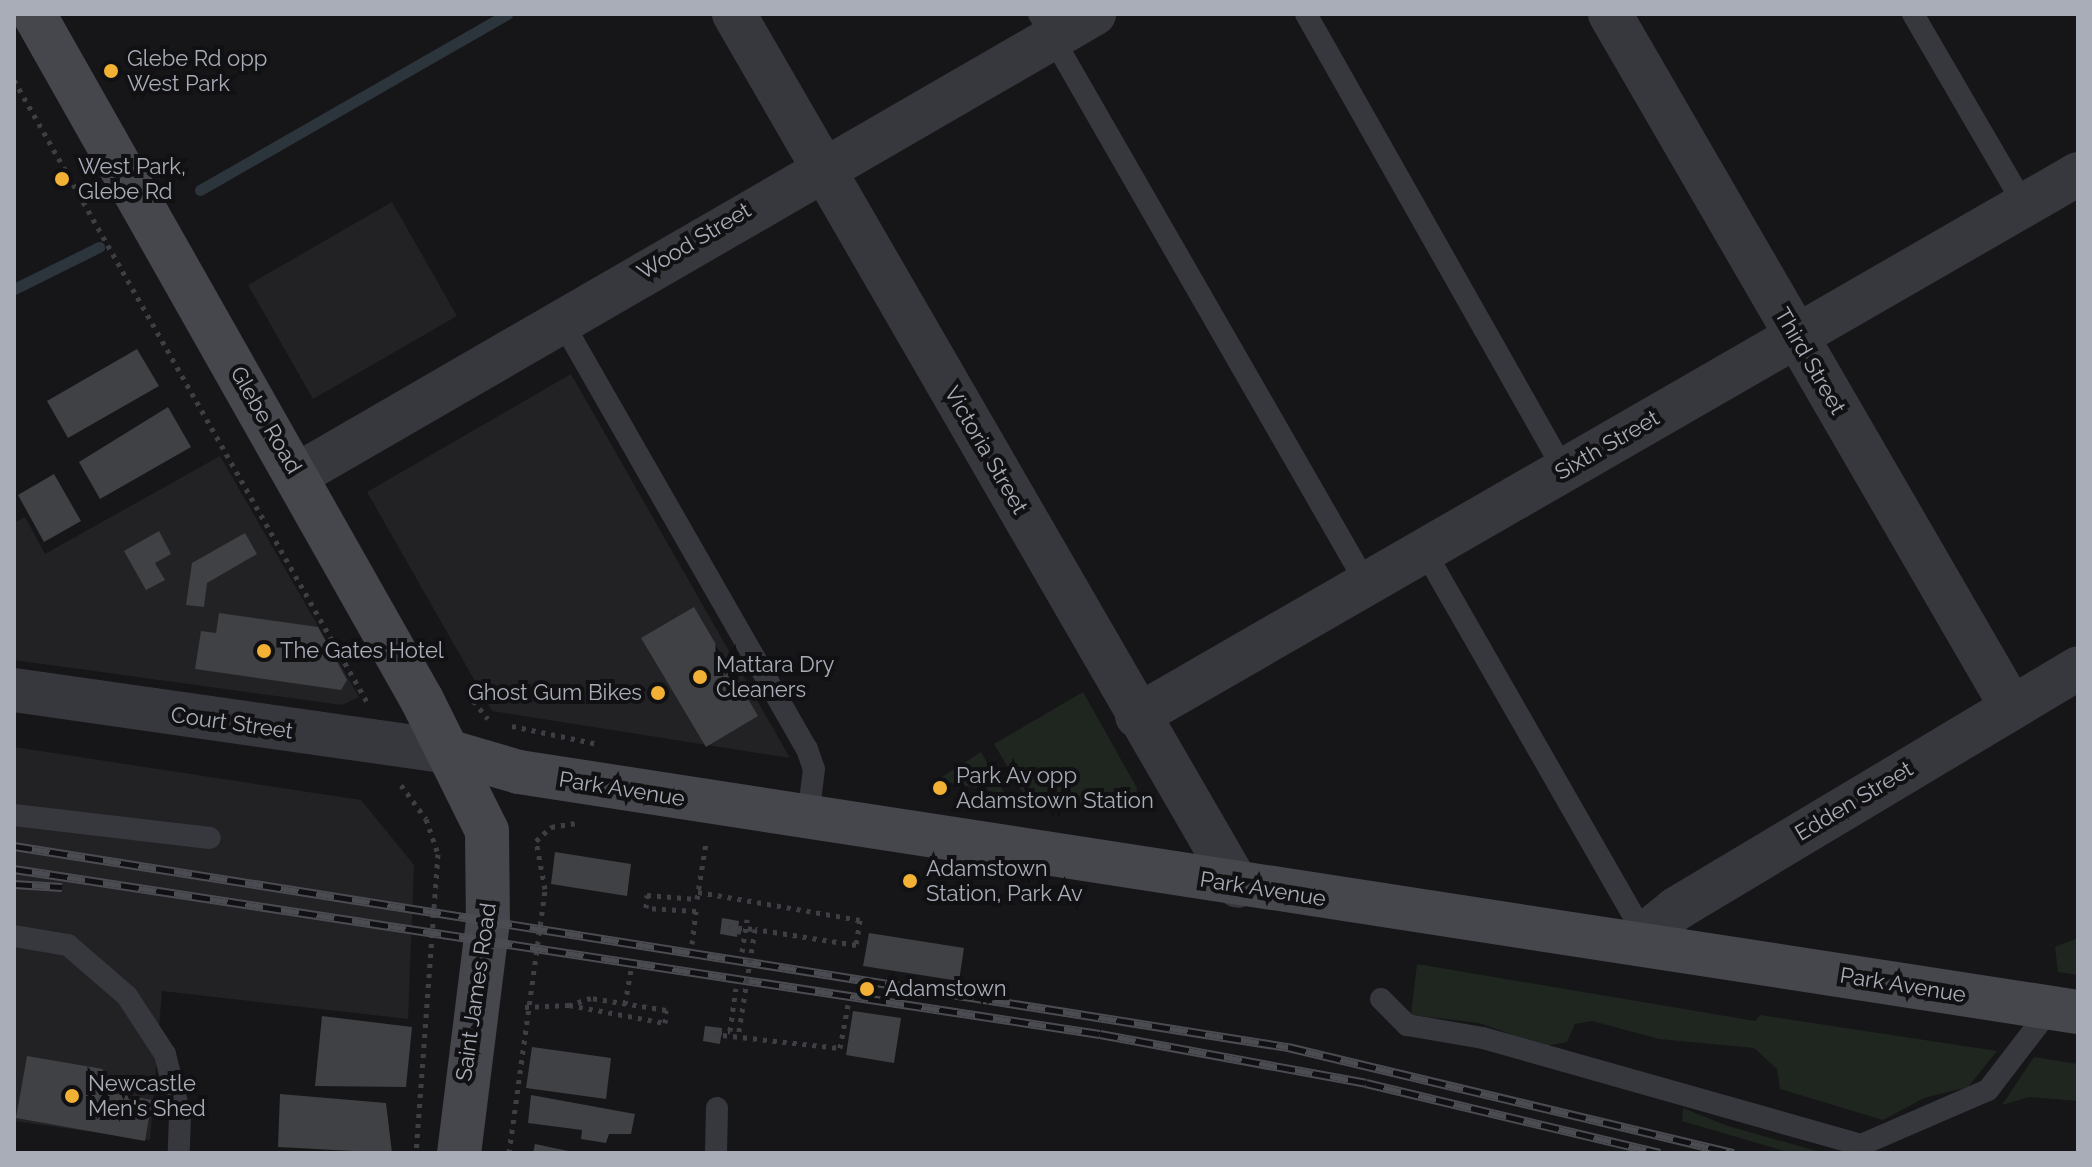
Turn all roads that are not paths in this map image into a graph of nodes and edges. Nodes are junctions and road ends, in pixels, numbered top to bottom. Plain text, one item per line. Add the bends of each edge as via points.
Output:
1 (734, 14) edge
2 (1094, 14) edge
3 (1306, 14) edge
4 (1610, 14) edge
5 (1913, 14) edge
6 (29, 25) edge
7 (1045, 26) edge
8 (823, 165) junction
9 (2078, 174) edge
10 (2024, 205) junction
11 (561, 320) junction
12 (1795, 337) junction
13 (1564, 470) junction
14 (297, 475) junction
15 (1424, 550) junction
16 (1366, 583) junction
17 (2078, 668) edge
18 (14, 690) edge
19 (2011, 706) junction
20 (1137, 716) junction
21 (450, 752) junction
22 (14, 815) edge
23 (808, 817) junction
24 (487, 831) joint
25 (210, 838) dead end
26 (1238, 886) junction
27 (14, 936) edge
28 (1640, 938) junction
29 (1381, 999) dead end
30 (2064, 1010) edge
31 (717, 1108) dead end
32 (179, 1153) edge
33 (459, 1153) edge
34 (716, 1153) edge

1 - 8 street, Victoria Street
2 - 7 street, Wood Street
3 - 13 lane
4 - 12 street, Third Street
5 - 10 lane
6 - 14 main road, Glebe Road
7 - 8 street, Wood Street
7 - 16 lane
8 - 11 street, Wood Street
8 - 20 street, Victoria Street
9 - 10 street, Sixth Street
10 - 12 street, Sixth Street
11 - 14 street, Wood Street
11 - 23 lane via 807,749 814,769
12 - 13 street, Sixth Street
12 - 19 street, Third Street
13 - 15 street, Sixth Street
14 - 21 main road, Glebe Road
15 - 16 street, Sixth Street
15 - 28 lane
16 - 20 street, Sixth Street
17 - 19 street, Edden Street
18 - 21 street, Court Street
19 - 28 street, Edden Street
20 - 26 street, Victoria Street
21 - 23 main road, Park Avenue via 519,772
21 - 24 main road, Glebe Road
22 - 25 lane
23 - 26 main road, Park Avenue
24 - 33 main road, Saint James Road via 488,921
26 - 28 main road, Park Avenue
27 - 32 lane via 68,945 127,996 165,1054 180,1115
28 - 30 main road, Park Avenue
29 - 30 lane via 1407,1025 1483,1038 1861,1145 1988,1090
31 - 34 lane

